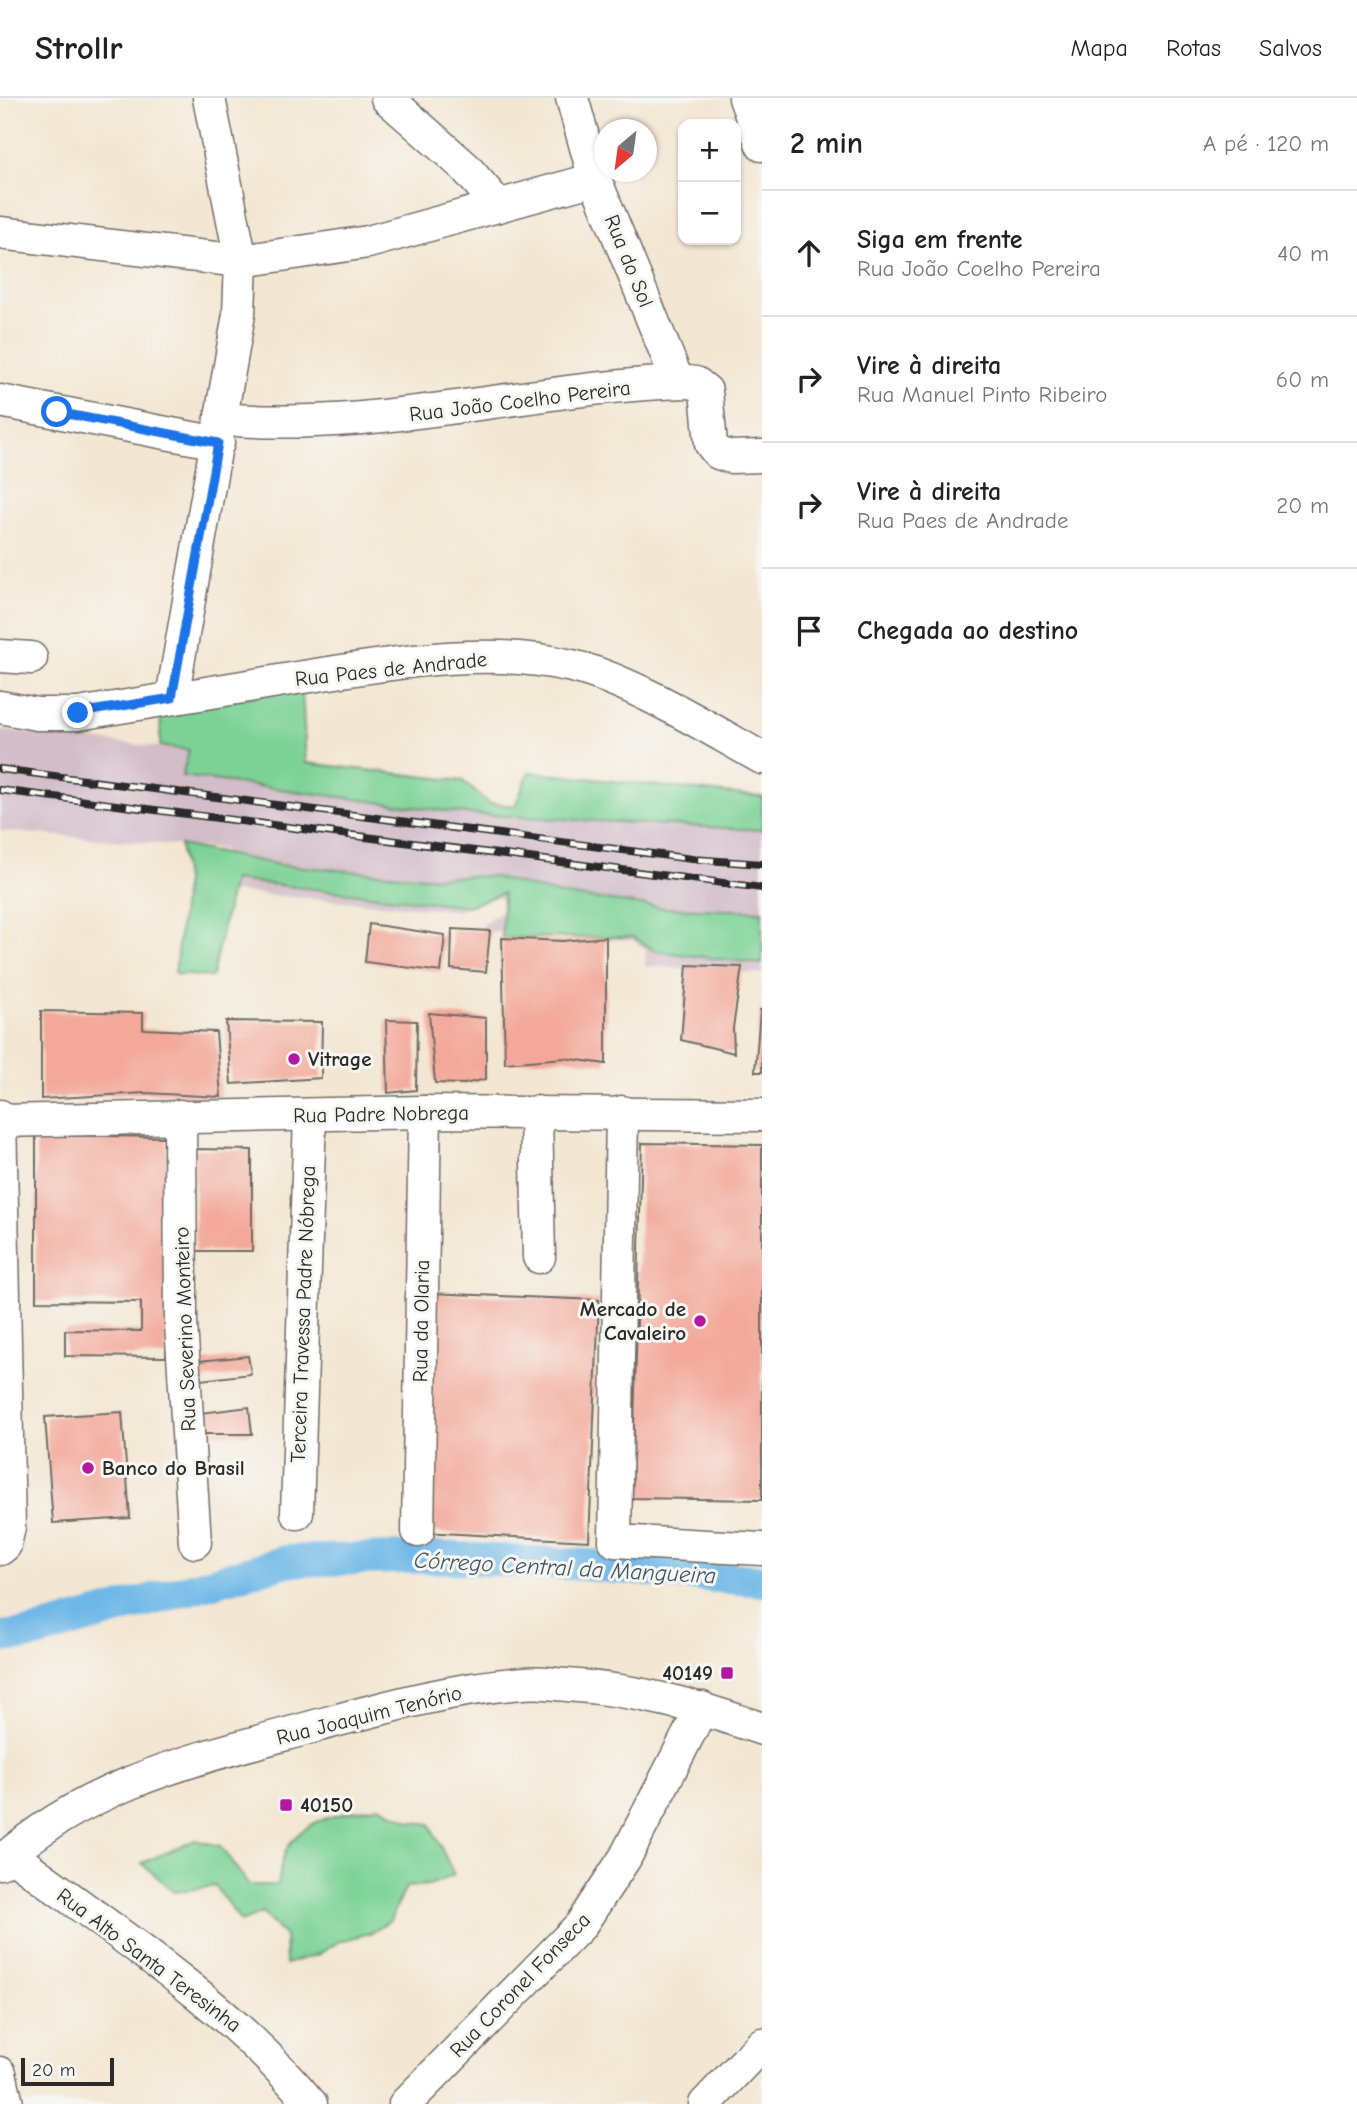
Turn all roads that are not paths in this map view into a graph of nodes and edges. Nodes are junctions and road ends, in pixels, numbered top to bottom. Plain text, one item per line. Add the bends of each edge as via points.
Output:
1 (209, 98) edge
2 (387, 98) edge
3 (572, 98) edge
4 (745, 98) edge
5 (762, 145) edge
6 (594, 179) joint
7 (595, 182) edge
8 (499, 205) junction
9 (0, 233) edge
10 (241, 261) junction
11 (678, 383) junction
12 (0, 401) edge
13 (220, 431) junction
14 (762, 456) edge
15 (172, 698) junction
16 (0, 707) edge
17 (762, 758) edge
18 (425, 1112) junction
19 (536, 1112) junction
20 (622, 1112) junction
21 (310, 1115) junction
22 (762, 1115) edge
23 (180, 1116) junction
24 (0, 1120) edge
25 (538, 1257) dead end
26 (297, 1513) dead end
27 (418, 1531) dead end
28 (195, 1542) dead end
29 (3, 1547) edge
30 (762, 1549) edge
31 (702, 1708) junction
32 (762, 1729) edge
33 (5, 1859) edge
34 (762, 2044) edge
35 (0, 2073) edge
36 (7, 2104) edge
37 (311, 2104) edge
38 (405, 2104) edge
39 (705, 2104) edge

1 - 10 street
2 - 8 street via 465,167
3 - 6 street, Rua do Sol
4 - 5 street
6 - 8 street
7 - 11 street, Rua do Sol
8 - 10 street via 368,242
9 - 10 street
10 - 13 street via 239,314
11 - 13 street, Rua João Coelho Pereira
11 - 14 street, Rua João Coelho Pereira via 696,383 706,390 711,444 718,453
12 - 13 street, Rua João Coelho Pereira
13 - 15 street
15 - 16 street, Rua Paes de Andrade via 78,713 37,714
15 - 17 street, Rua Paes de Andrade via 367,667 474,657 525,658 573,666 621,685
18 - 19 street, Rua Padre Nobrega
18 - 21 street, Rua Padre Nobrega
18 - 27 street, Rua da Olaria
19 - 20 street, Rua Padre Nobrega
19 - 25 street
20 - 22 street, Rua Padre Nobrega
20 - 30 street via 615,1541
21 - 23 street, Rua Padre Nobrega
21 - 26 street, Terceira Travessa Padre Nóbrega
23 - 24 street, Rua Padre Nobrega
23 - 28 street, Rua Severino Monteiro via 181,1324
24 - 29 street via 9,1527
31 - 32 street, Rua Joaquim Tenório
31 - 33 street, Rua Joaquim Tenório via 623,1689 526,1682 424,1697 180,1763 105,1793 51,1823
31 - 38 street, Rua Coronel Fonseca via 625,1858 580,1926
33 - 37 street, Rua Alto Santa Teresinha via 232,2020
34 - 39 street
35 - 36 street

